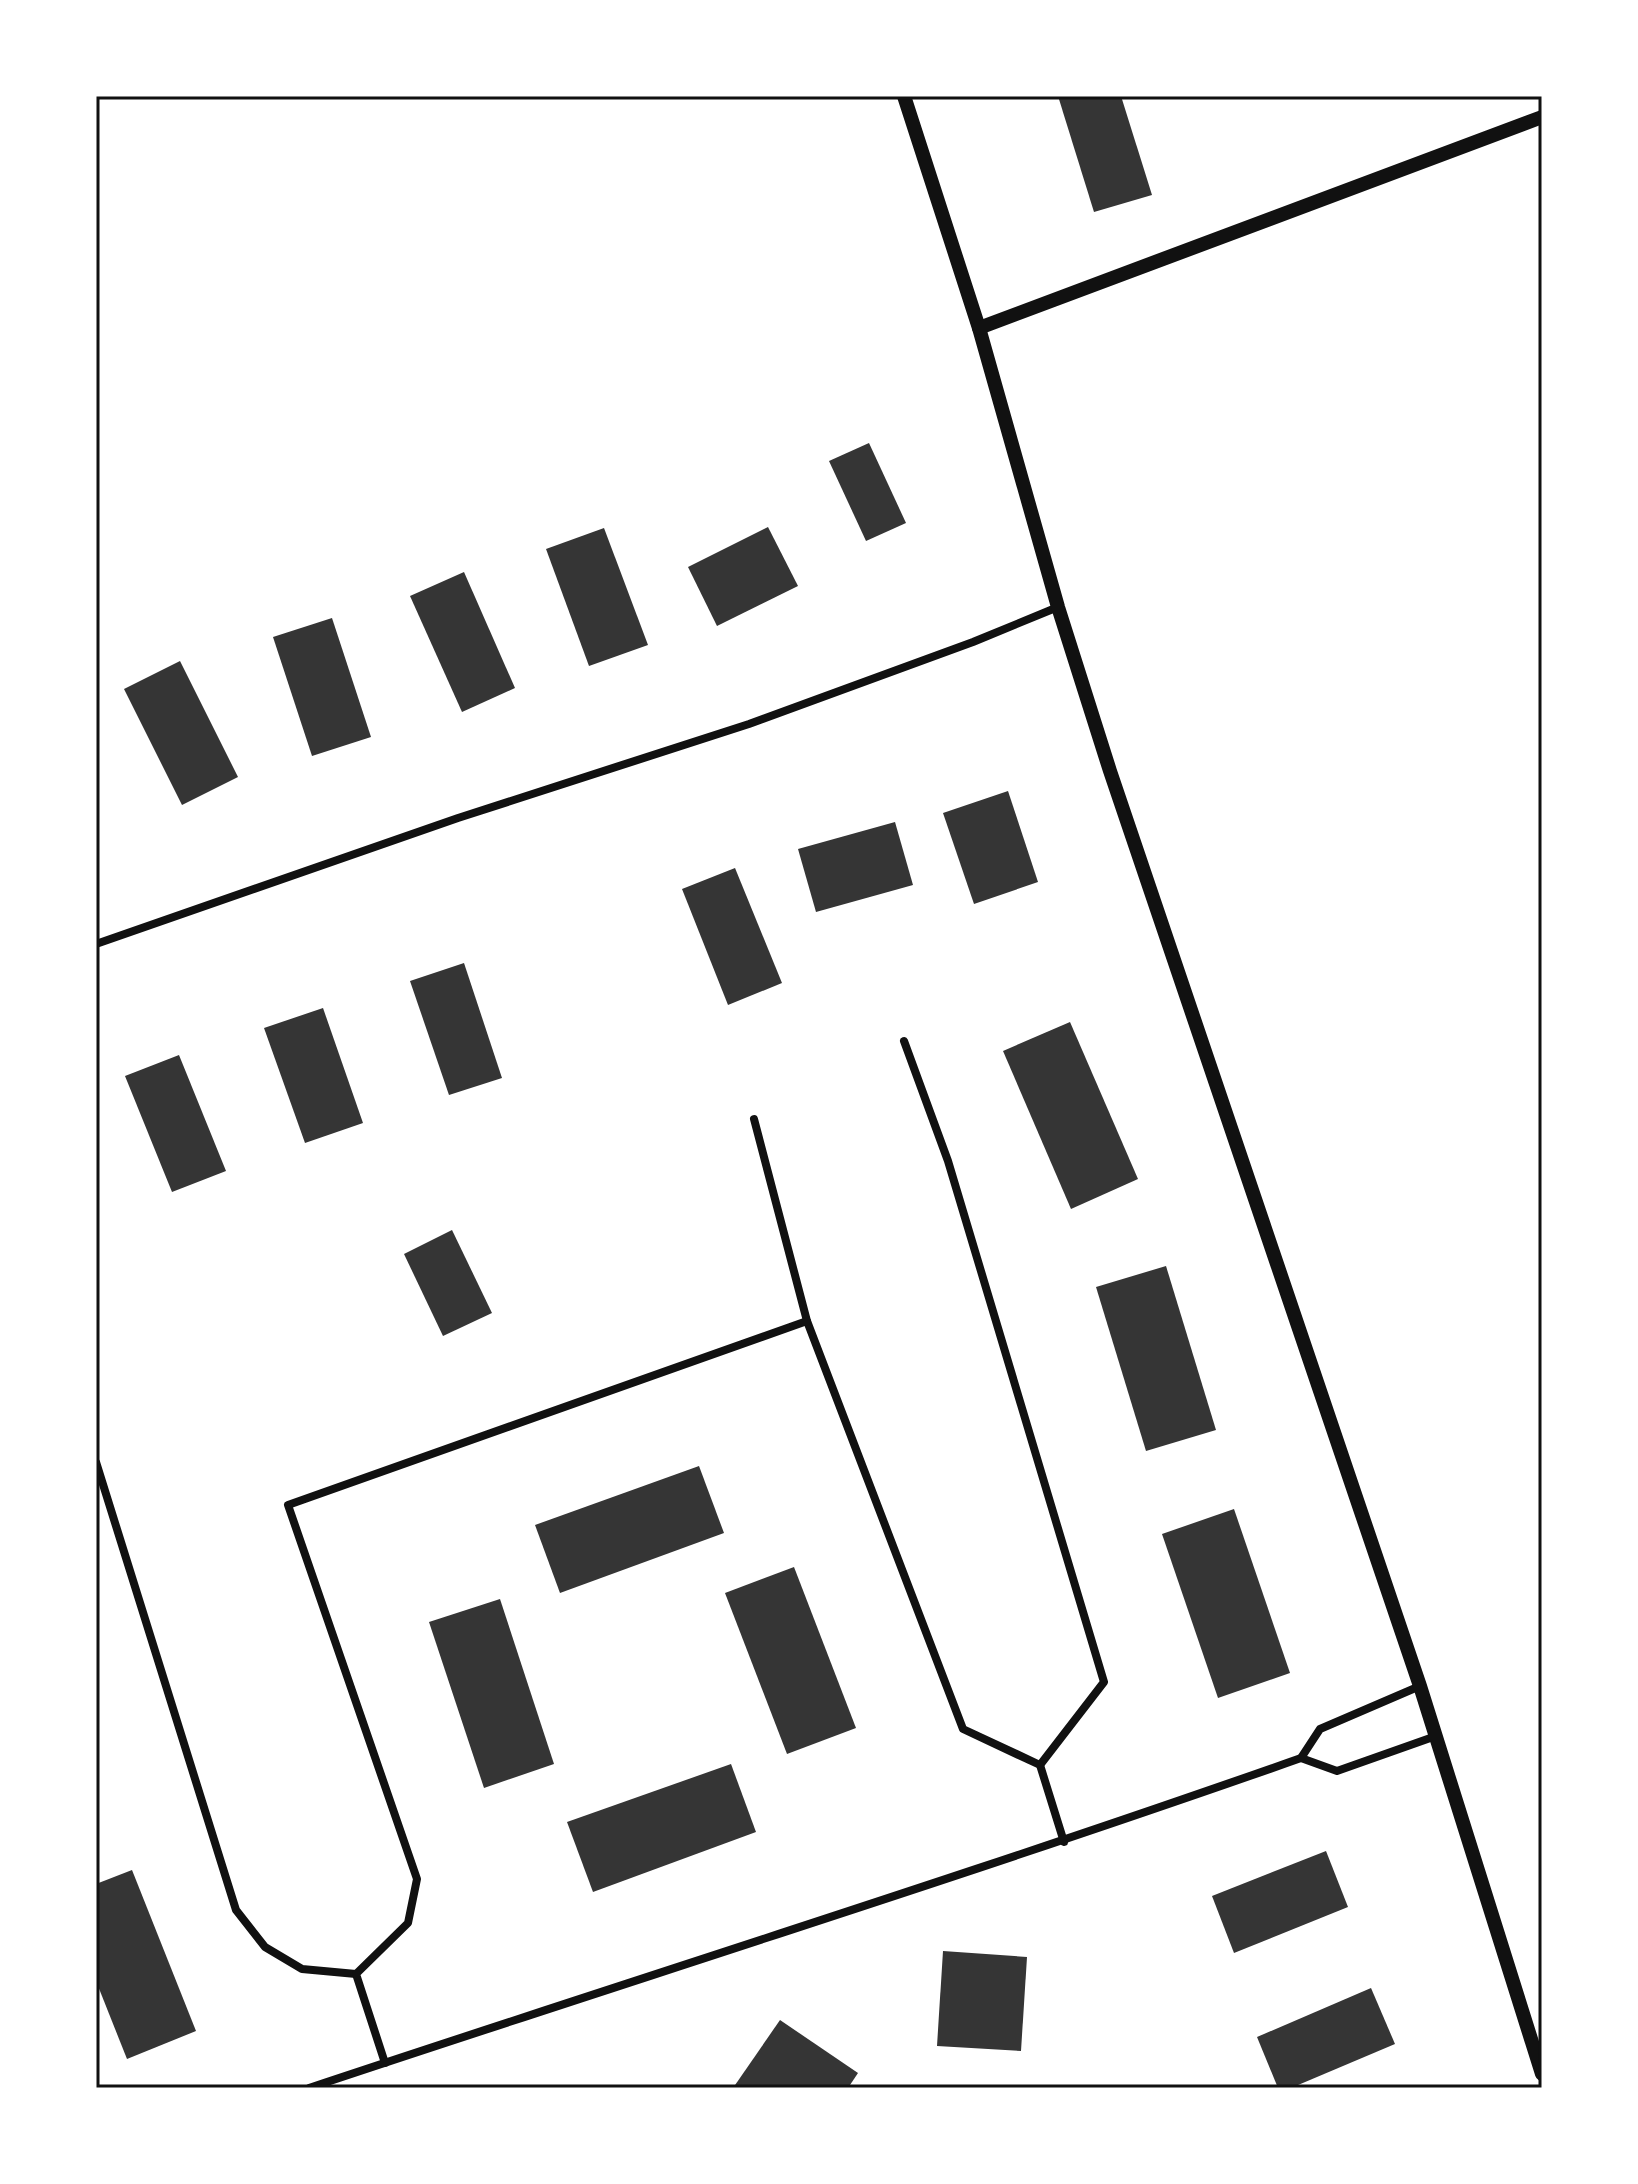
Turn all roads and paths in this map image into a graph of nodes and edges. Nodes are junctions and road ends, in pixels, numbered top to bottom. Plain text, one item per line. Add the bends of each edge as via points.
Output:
1 (904, 96) edge
2 (1542, 117) edge
3 (979, 328) junction
4 (1058, 607) junction
5 (96, 944) edge
6 (904, 1041) dead end
7 (754, 1119) dead end
8 (807, 1321) junction
9 (96, 1462) edge
10 (1420, 1686) junction
11 (1436, 1736) junction
12 (1301, 1758) junction
13 (1040, 1765) junction
14 (1064, 1842) junction
15 (356, 1974) junction
16 (385, 2063) junction
17 (1542, 2074) edge
18 (309, 2088) edge

1 - 3 street
2 - 3 street
3 - 4 street
4 - 5 street via 749,724
4 - 10 street
6 - 13 street via 948,1161 1104,1682
7 - 8 street
8 - 13 street via 963,1729
8 - 15 street via 288,1505 417,1879 408,1923
9 - 15 street via 236,1910 265,1947 302,1969
10 - 11 street
10 - 12 street via 1320,1729
11 - 12 street via 1337,1771
11 - 17 street
12 - 14 street
13 - 14 street
14 - 16 street
15 - 16 street
16 - 18 street

